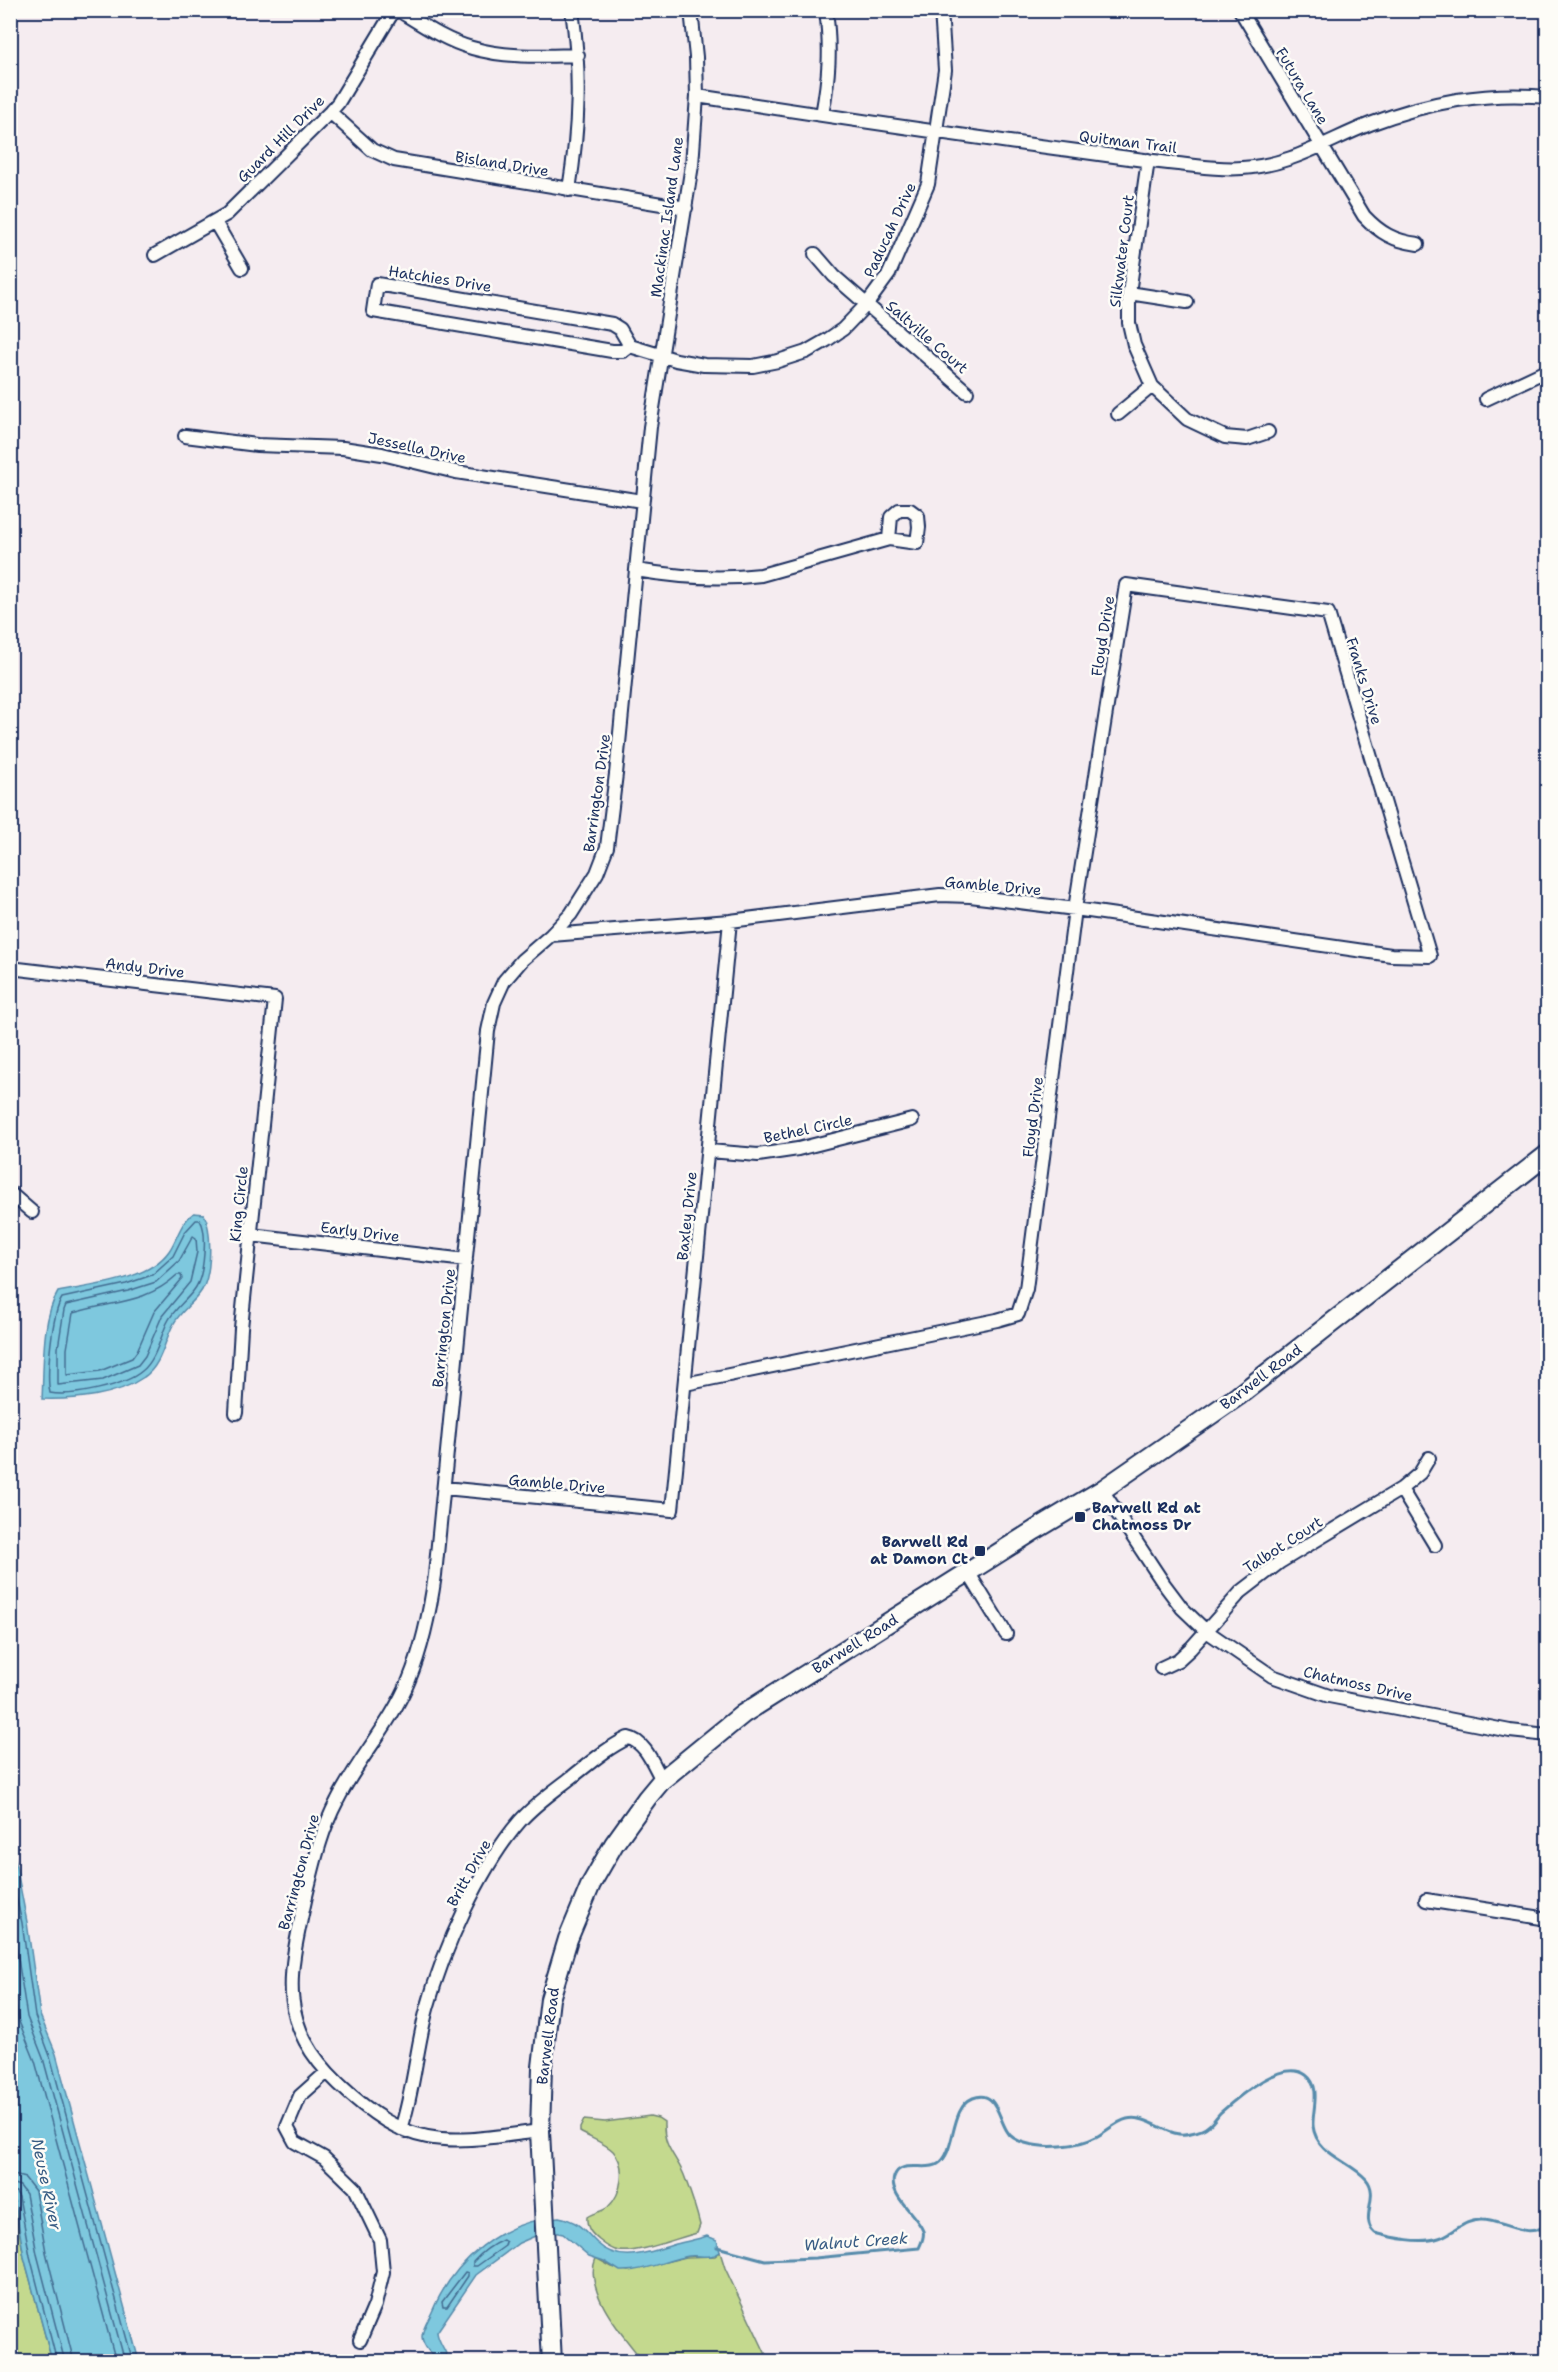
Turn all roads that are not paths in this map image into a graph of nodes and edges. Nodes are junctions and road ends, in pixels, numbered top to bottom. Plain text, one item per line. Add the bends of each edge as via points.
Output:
1 (396, 10) edge
2 (572, 10) edge
3 (691, 10) edge
4 (826, 10) edge
5 (941, 10) edge
6 (1240, 10) edge
7 (578, 55) junction
8 (697, 96) junction
9 (1548, 97) edge
10 (330, 112) junction
11 (822, 115) junction
12 (937, 133) junction
13 (1321, 146) junction
14 (1148, 160) junction
15 (569, 190) junction
16 (686, 208) junction
17 (215, 222) junction
18 (1418, 244) dead end
19 (815, 254) dead end
20 (155, 255) dead end
21 (242, 268) dead end
22 (1129, 293) junction
23 (1187, 302) dead end
24 (867, 304) junction
25 (630, 346) junction
26 (660, 355) junction
27 (1548, 370) edge
28 (1152, 386) junction
29 (967, 392) dead end
30 (1486, 399) dead end
31 (1118, 414) dead end
32 (1268, 432) dead end
33 (185, 436) dead end
34 (642, 501) junction
35 (889, 539) junction
36 (636, 570) junction
37 (1125, 587) joint
38 (1075, 909) junction
39 (730, 921) junction
40 (551, 935) junction
41 (1430, 956) joint
42 (10, 968) edge
43 (275, 999) joint
44 (912, 1120) dead end
45 (709, 1151) junction
46 (1548, 1154) edge
47 (10, 1193) edge
48 (32, 1212) dead end
49 (251, 1235) junction
50 (466, 1260) junction
51 (685, 1384) junction
52 (236, 1413) dead end
53 (1429, 1458) dead end
54 (444, 1488) junction
55 (1401, 1489) junction
56 (1102, 1490) junction
57 (668, 1509) joint
58 (1435, 1545) dead end
59 (968, 1572) junction
60 (1205, 1630) junction
61 (1006, 1634) dead end
62 (1161, 1668) dead end
63 (1548, 1735) edge
64 (662, 1780) junction
65 (1426, 1900) dead end
66 (1548, 1919) edge
67 (327, 2072) junction
68 (401, 2129) junction
69 (540, 2131) junction
70 (360, 2340) dead end
71 (552, 2361) edge

1 - 7 street via 472,48 511,54
1 - 10 street, Guard Hill Drive
2 - 7 street
3 - 8 street, Mackinac Island Lane
4 - 11 street via 830,67
5 - 12 street, Paducah Drive via 945,64
6 - 13 street, Futura Lane
7 - 15 street via 579,103
8 - 11 street, Quitman Trail
8 - 16 street, Mackinac Island Lane
9 - 13 street, Quitman Trail via 1493,94 1456,99 1412,109
10 - 15 street, Bisland Drive via 372,150 394,160
10 - 17 street, Guard Hill Drive
11 - 12 street, Quitman Trail
12 - 14 street, Quitman Trail
12 - 24 street, Paducah Drive via 928,184 909,231 889,274
13 - 14 street, Quitman Trail via 1287,161 1241,168
13 - 18 street, Futura Lane via 1377,231
14 - 22 street, Silkwater Court
15 - 16 street, Bisland Drive
16 - 26 street, Mackinac Island Lane
17 - 20 street, Guard Hill Drive
17 - 21 street
19 - 24 street, Saltville Court
22 - 23 street
22 - 28 street, Silkwater Court via 1134,345
24 - 26 street, Paducah Drive via 827,340 778,361 725,366
24 - 29 street, Saltville Court
25 - 25 street, Hatchies Drive via 620,329 612,324 377,284 373,311 612,351
25 - 26 street, Hatchies Drive
26 - 34 street, Barrington Drive
27 - 30 street
28 - 31 street
28 - 32 street, Silkwater Court via 1187,419 1226,437 1247,439
33 - 34 street, Jessella Drive via 362,451 456,472
34 - 36 street, Barrington Drive
35 - 35 street via 917,543 918,516 910,510 899,510 891,517
35 - 36 street via 742,577
36 - 40 street, Barrington Drive via 607,847 587,890
37 - 38 street, Floyd Drive
37 - 41 street, Franks Drive via 1328,613
38 - 39 street, Gamble Drive via 940,895
38 - 41 street, Gamble Drive via 1391,955
38 - 51 street, Floyd Drive via 1026,1289 1018,1314
39 - 40 street, Gamble Drive
39 - 45 street, Baxley Drive
40 - 50 street, Barrington Drive via 512,971 494,1003
42 - 43 street, Andy Drive
43 - 49 street, King Circle
44 - 45 street, Bethel Circle via 798,1149 758,1155
45 - 51 street, Baxley Drive
46 - 56 street, Barwell Road via 1238,1396
47 - 48 street
49 - 50 street, Early Drive
49 - 52 street, King Circle
50 - 54 street, Barrington Drive
51 - 57 street, Baxley Drive via 672,1509
53 - 55 street, Talbot Court via 1420,1473
54 - 57 street, Gamble Drive
54 - 67 street, Barrington Drive via 431,1604 418,1658 398,1704 329,1817 294,1950 291,1989 296,2018 305,2041
55 - 58 street
55 - 60 street, Talbot Court via 1280,1562 1240,1592
56 - 59 street, Barwell Road
56 - 60 street, Chatmoss Drive via 1164,1584
59 - 61 street
59 - 64 street, Barwell Road via 743,1714
60 - 62 street, Talbot Court via 1178,1660
60 - 63 street, Chatmoss Drive via 1272,1676 1298,1687 1510,1731
64 - 68 street, Britt Drive via 644,1749 628,1738 601,1754 531,1809 504,1840 462,1917 435,1981
64 - 69 street, Barwell Road via 609,1851 568,1939 550,1999 544,2036
65 - 66 street
67 - 68 street, Barrington Drive via 364,2106
67 - 70 street via 300,2096 287,2127 295,2142 324,2158 355,2188 380,2240 382,2272 375,2305
68 - 69 street, Barrington Drive via 452,2141
69 - 71 street, Barwell Road

